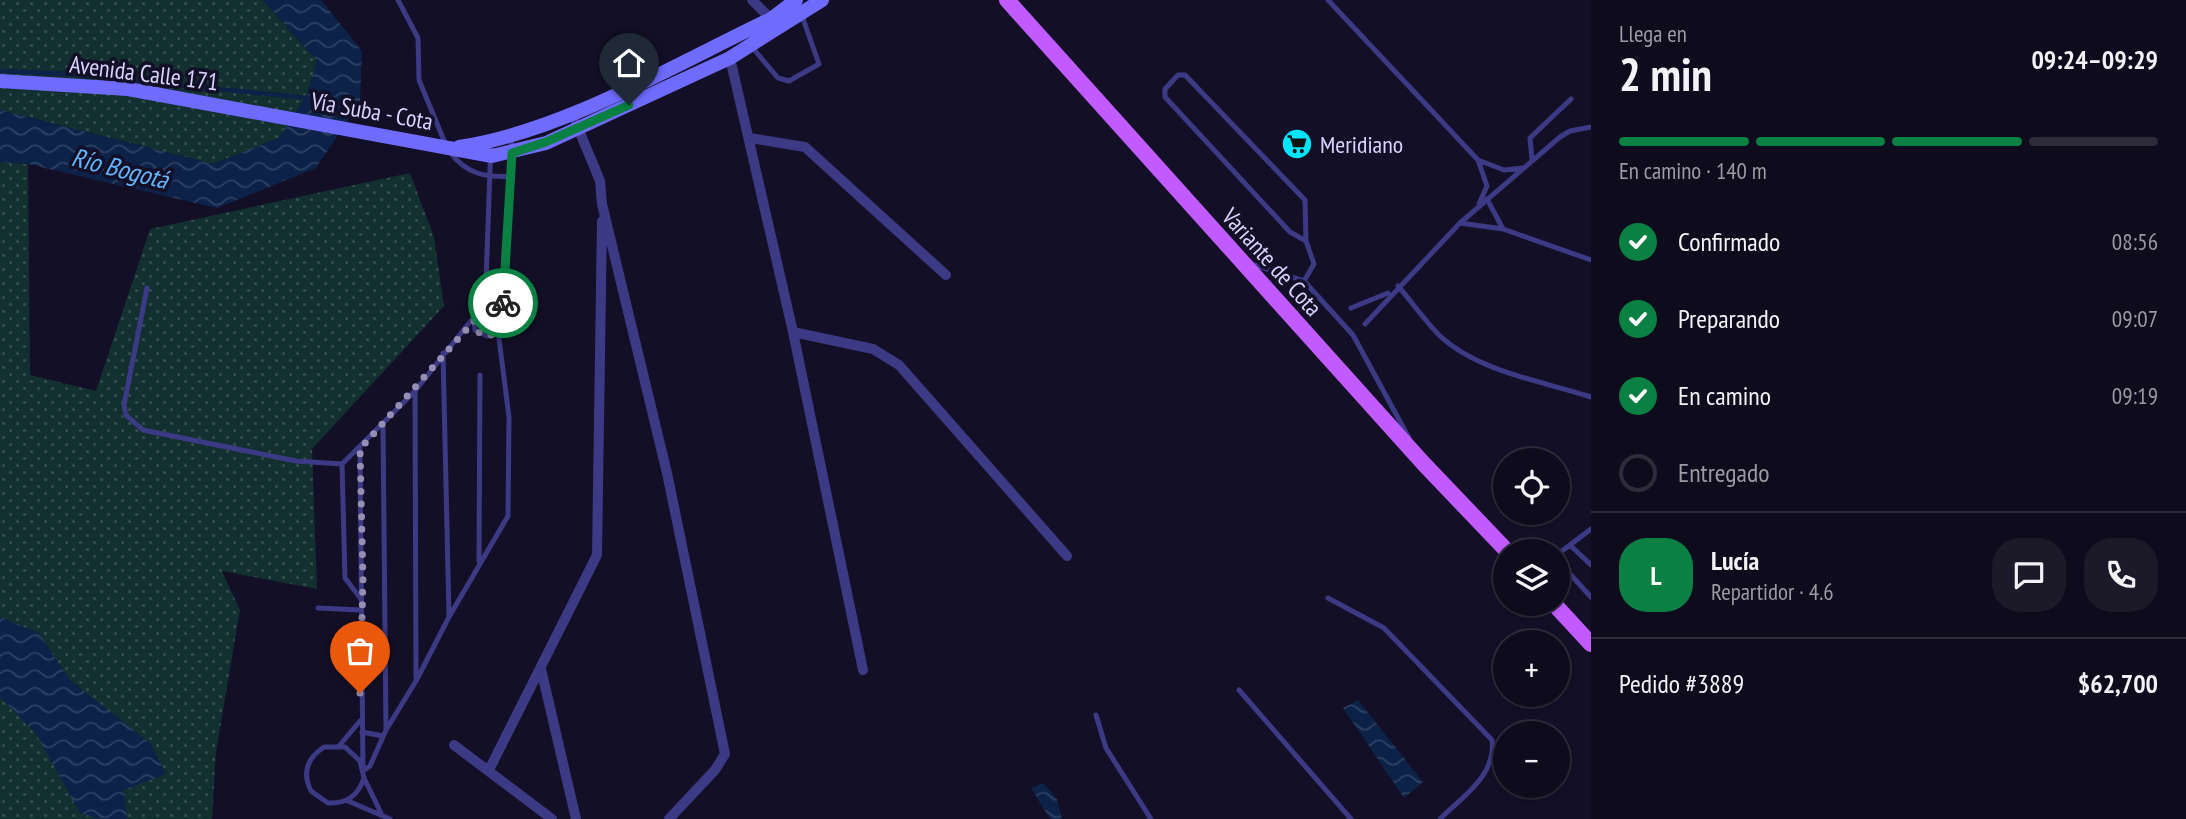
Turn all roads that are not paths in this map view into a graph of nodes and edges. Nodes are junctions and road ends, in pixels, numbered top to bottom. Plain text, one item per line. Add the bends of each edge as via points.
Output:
1 (398, 0) edge
2 (752, 0) edge
3 (796, 0) edge
4 (822, 0) edge
5 (1007, 0) edge
6 (1328, 0) edge
7 (802, 15) junction
8 (771, 19) junction
9 (751, 46) junction
10 (730, 58) junction
11 (0, 81) edge
12 (1572, 99) dead end
13 (572, 113) junction
14 (281, 117) joint
15 (1591, 127) edge
16 (578, 128) junction
17 (512, 136) junction
18 (750, 138) junction
19 (451, 148) junction
20 (491, 149) junction
21 (512, 153) junction
22 (1478, 160) junction
23 (1532, 160) junction
24 (1523, 168) junction
25 (512, 176) junction
26 (492, 178) junction
27 (1487, 199) junction
28 (602, 204) junction
29 (1478, 207) junction
30 (1460, 223) junction
31 (1503, 229) junction
32 (1306, 241) junction
33 (1591, 260) edge
34 (1241, 261) junction
35 (946, 275) dead end
36 (1304, 281) junction
37 (1398, 286) junction
38 (147, 288) dead end
39 (1391, 292) junction
40 (1351, 308) dead end
41 (485, 309) junction
42 (1343, 312) dead end
43 (1336, 317) junction
44 (500, 318) junction
45 (474, 321) junction
46 (1365, 324) dead end
47 (1360, 330) dead end
48 (498, 331) junction
49 (793, 332) junction
50 (1353, 335) junction
51 (443, 353) junction
52 (480, 375) dead end
53 (415, 391) junction
54 (1591, 397) edge
55 (383, 426) junction
56 (360, 449) junction
57 (1423, 463) junction
58 (342, 464) junction
59 (1591, 530) edge
60 (1496, 539) edge
61 (1572, 546) joint
62 (1066, 556) dead end
63 (479, 563) junction
64 (1591, 565) edge
65 (1570, 574) edge
66 (1591, 597) edge
67 (1328, 598) dead end
68 (361, 599) junction
69 (318, 608) dead end
70 (361, 610) junction
71 (1565, 616) edge
72 (449, 617) junction
73 (1591, 644) edge
74 (541, 669) junction
75 (863, 670) dead end
76 (416, 681) junction
77 (1239, 690) dead end
78 (1096, 715) dead end
79 (360, 721) junction
80 (362, 732) junction
81 (384, 733) junction
82 (454, 745) dead end
83 (339, 746) junction
84 (489, 769) junction
85 (363, 775) junction
86 (348, 801) junction
87 (381, 813) junction
88 (390, 819) edge
89 (552, 819) edge
90 (576, 819) edge
91 (669, 819) edge
92 (1151, 819) edge
93 (1351, 819) edge
94 (1440, 819) edge

1 - 19 lane via 418,38 419,80
2 - 8 street
3 - 8 main road, Vía Suba - Cota
4 - 7 main road, Vía Suba - Cota
5 - 34 main road, Variante de Cota
6 - 22 lane
7 - 9 main road, Vía Suba - Cota
7 - 9 lane via 819,64 784,80
8 - 13 main road, Vía Suba - Cota
9 - 10 main road, Vía Suba - Cota
10 - 16 main road, Vía Suba - Cota
10 - 18 street
11 - 14 main road, Avenida Calle 171 via 128,89
12 - 23 lane via 1530,138
13 - 16 street
13 - 17 main road, Vía Suba - Cota
14 - 19 main road, Vía Suba - Cota
15 - 23 lane via 1570,131
16 - 21 main road, Vía Suba - Cota
16 - 28 street via 600,181
17 - 20 main road, Vía Suba - Cota
17 - 21 lane
18 - 35 street via 805,147
18 - 49 street
19 - 20 main road, Vía Suba - Cota
19 - 26 lane via 466,168
20 - 21 main road, Vía Suba - Cota
20 - 26 lane
21 - 25 lane
22 - 24 lane via 1504,170
22 - 29 lane via 1487,186
23 - 24 lane
24 - 27 lane
25 - 26 lane
25 - 44 lane
26 - 41 lane
27 - 29 lane
27 - 31 lane
28 - 74 street via 597,555
28 - 91 street via 667,472 725,754
29 - 30 lane
30 - 31 lane
30 - 37 lane
31 - 33 lane
32 - 32 lane via 1305,200 1185,75 1178,75 1165,89 1165,97 1290,232
32 - 36 lane via 1314,264
34 - 36 lane
34 - 57 main road, Variante de Cota
36 - 43 lane
37 - 39 lane
37 - 54 lane via 1440,336 1462,352
38 - 58 lane via 124,405 131,421 143,430 231,448 296,461
39 - 40 lane
39 - 46 lane
41 - 44 lane
41 - 45 lane
42 - 43 lane
43 - 50 lane
44 - 48 lane
45 - 48 lane via 475,330 482,335
45 - 51 lane
47 - 50 lane
48 - 63 lane via 509,417 508,516
49 - 62 street via 873,349 899,365
49 - 75 street
50 - 57 lane
51 - 53 lane
51 - 72 lane
52 - 63 lane
53 - 55 lane
53 - 76 lane
55 - 56 lane
55 - 81 lane
56 - 58 lane
56 - 68 lane
57 - 60 main road, Variante de Cota
58 - 68 lane via 345,578
59 - 61 lane
61 - 64 lane
63 - 72 lane
65 - 66 lane
67 - 94 lane via 1384,628 1492,740 1490,769
68 - 70 lane
69 - 70 lane
70 - 79 lane
71 - 73 main road
72 - 76 lane
74 - 84 street
74 - 90 street
76 - 81 lane
77 - 93 lane
78 - 92 lane via 1106,748
79 - 80 lane
79 - 83 lane
80 - 81 lane
80 - 85 lane
81 - 85 lane
82 - 84 street
83 - 85 lane via 354,753
83 - 86 lane via 315,753 306,782 318,799
84 - 89 street
85 - 86 lane via 360,788
85 - 87 lane
86 - 87 lane
87 - 88 lane

